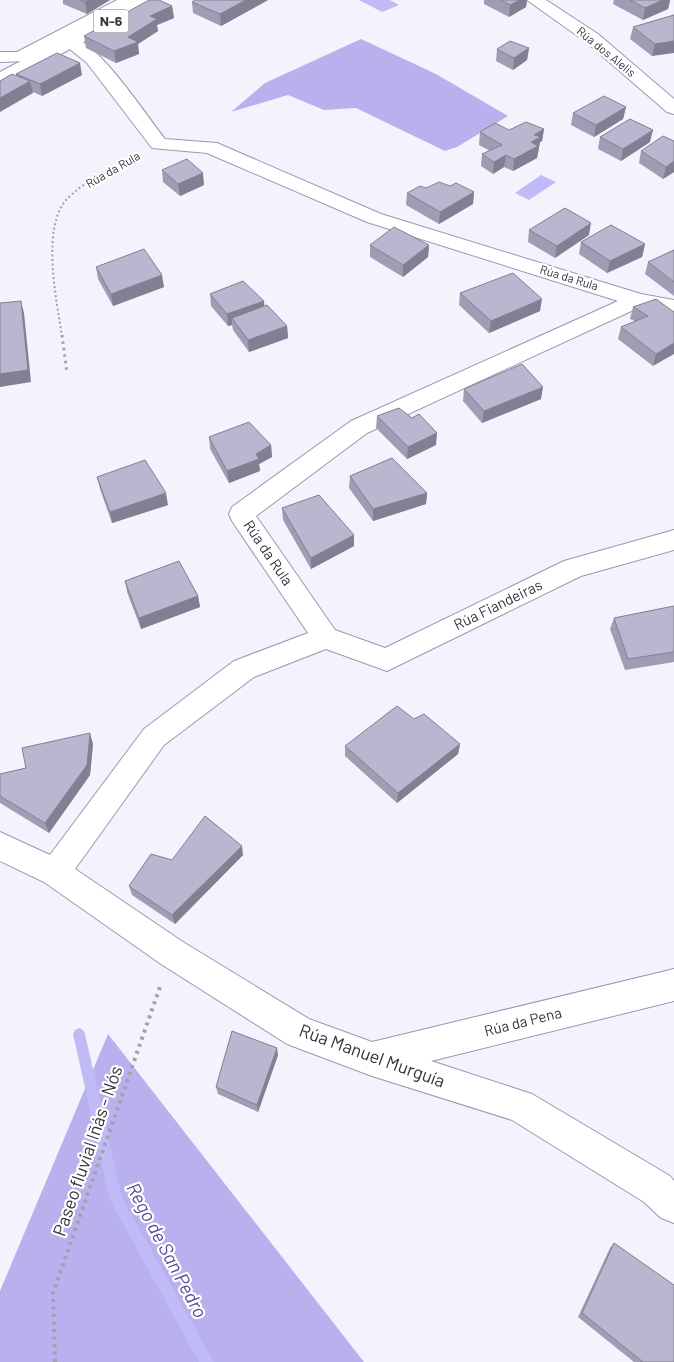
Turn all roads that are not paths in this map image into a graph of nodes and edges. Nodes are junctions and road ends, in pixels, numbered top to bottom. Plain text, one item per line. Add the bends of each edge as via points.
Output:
1 (130, 0) edge
2 (149, 0) edge
3 (535, 0) edge
4 (72, 42) junction
5 (0, 57) edge
6 (0, 79) edge
7 (674, 108) edge
8 (638, 300) junction
9 (674, 307) edge
10 (674, 540) edge
11 (326, 638) junction
12 (0, 846) edge
13 (55, 872) junction
14 (674, 985) edge
15 (372, 1059) junction
16 (674, 1205) edge

1 - 5 main road via 20,57
2 - 4 main road, N-6
3 - 7 main road, Rúa dos Alelis via 592,38
4 - 6 main road, N-6
4 - 8 main road, Rúa da Rula via 93,59 160,144 210,147 374,218
8 - 9 main road, Rúa da Rula
8 - 11 main road, Rúa da Rula via 359,427 242,514
10 - 11 main road, Rúa Fiandeiras via 573,568 387,660
11 - 13 main road via 244,669 154,737
12 - 13 main road, Rúa Manuel Murguía
13 - 15 main road, Rúa Manuel Murguía via 172,953 299,1032
14 - 15 main road, Rúa da Pena
15 - 16 main road, Rúa Manuel Murguía via 520,1106 657,1189

